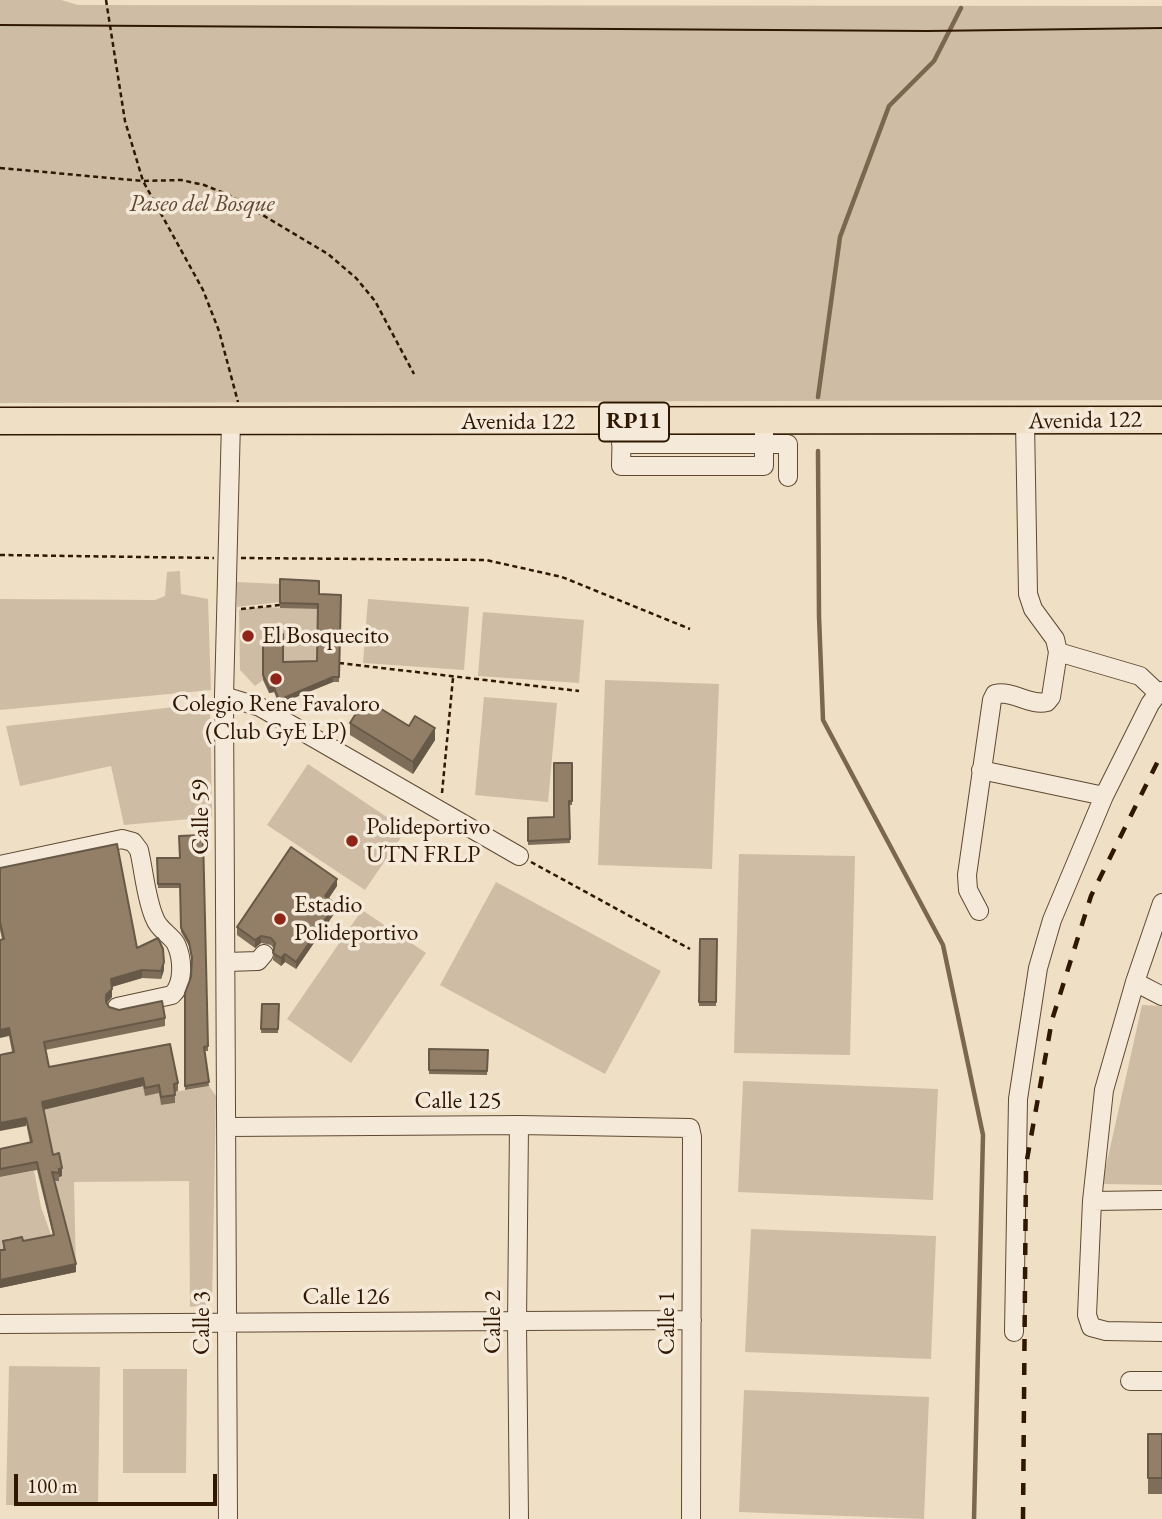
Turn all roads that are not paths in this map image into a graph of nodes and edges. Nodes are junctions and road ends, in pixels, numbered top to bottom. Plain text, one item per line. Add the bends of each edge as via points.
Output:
1 (1162, 420) edge
2 (0, 421) edge
3 (236, 422) junction
4 (1025, 422) junction
5 (764, 433) junction
6 (625, 436) junction
7 (744, 444) junction
8 (744, 466) junction
9 (788, 477) dead end
10 (1058, 652) junction
11 (1160, 692) edge
12 (224, 696) junction
13 (981, 770) junction
14 (1104, 796) junction
15 (519, 856) road end
16 (0, 865) edge
17 (1162, 903) edge
18 (979, 911) dead end
19 (264, 954) dead end
20 (226, 962) junction
21 (1135, 982) junction
22 (1162, 996) edge
23 (117, 1007) edge
24 (519, 1125) junction
25 (227, 1128) junction
26 (690, 1128) joint
27 (1162, 1200) edge
28 (1092, 1201) junction
29 (692, 1320) junction
30 (227, 1321) junction
31 (517, 1323) junction
32 (0, 1324) edge
33 (1014, 1332) dead end
34 (1162, 1332) edge
35 (1130, 1381) dead end
36 (1162, 1381) edge
37 (228, 1519) edge
38 (520, 1519) edge
39 (691, 1519) edge

1 - 4 highway, Avenida 122 / RP11
2 - 3 highway, Avenida 122 / RP11
3 - 6 highway, Avenida 122 / RP11
3 - 12 street, Calle 59 via 226,558
4 - 5 highway, Avenida 122 / RP11
4 - 10 street via 1028,594
5 - 6 highway, Avenida 122 / RP11
5 - 7 street
5 - 8 street via 765,466
5 - 9 street via 788,444
6 - 7 street
6 - 8 street via 632,466
7 - 8 street
10 - 11 street via 1140,676
10 - 13 street via 1047,702 995,694
11 - 14 street
12 - 15 street via 260,706
12 - 20 street, Calle 59
13 - 14 street
13 - 18 street via 967,875 968,890
14 - 33 street via 1052,920 1031,1008 1018,1099
16 - 23 street via 122,839 133,842 139,850 154,919 175,943 181,975 172,995
17 - 21 street
19 - 20 street via 258,961
20 - 25 street, Calle 59
21 - 22 street
21 - 28 street via 1104,1090
24 - 25 street, Calle 125
24 - 26 street, Calle 125
24 - 31 street, Calle 2
25 - 30 street, Calle 3
26 - 29 street, Calle 1
27 - 28 street
28 - 34 street via 1087,1315 1091,1326 1106,1331
29 - 31 street, Calle 126
29 - 39 street, Calle 1
30 - 31 street, Calle 126
30 - 32 street, Calle 126
30 - 37 street, Calle 3
31 - 38 street, Calle 2
35 - 36 street

